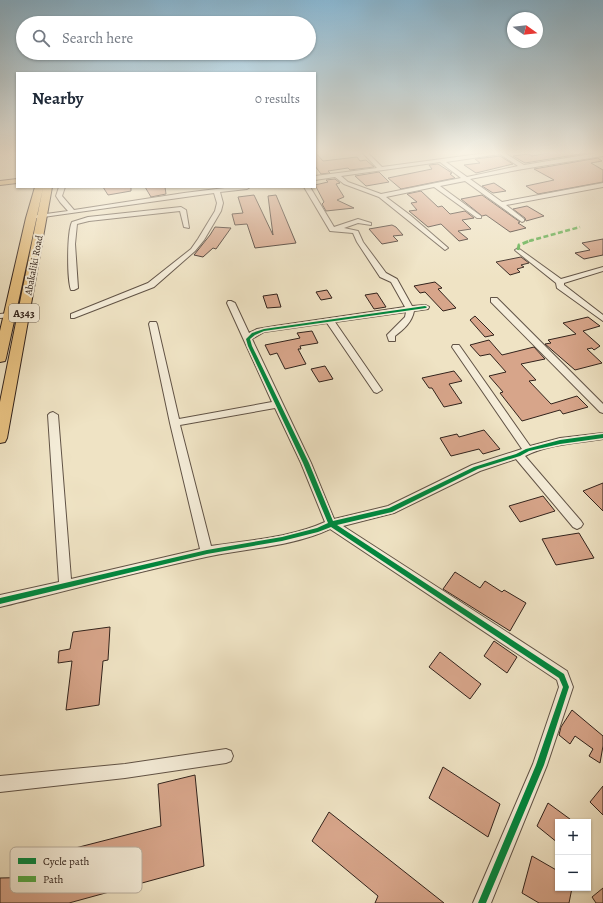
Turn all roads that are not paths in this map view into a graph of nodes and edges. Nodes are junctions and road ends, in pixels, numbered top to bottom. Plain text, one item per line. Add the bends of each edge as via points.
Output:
1 (37, 194) edge
2 (47, 194) edge
3 (59, 194) edge
4 (192, 194) edge
5 (218, 194) edge
6 (311, 194) edge
7 (375, 194) edge
8 (389, 194) edge
9 (448, 194) edge
10 (488, 194) edge
11 (554, 194) edge
12 (380, 196) junction
13 (162, 198) junction
14 (502, 204) junction
15 (162, 210) junction
16 (72, 211) junction
17 (43, 216) junction
18 (479, 217) dead end
19 (31, 218) junction
20 (522, 220) dead end
21 (369, 224) dead end
22 (187, 227) dead end
23 (332, 230) junction
24 (445, 248) dead end
25 (518, 250) dead end
26 (603, 269) edge
27 (560, 282) junction
28 (74, 288) dead end
29 (494, 300) dead end
30 (231, 303) dead end
31 (425, 307) dead end
32 (410, 310) junction
33 (5, 316) edge
34 (74, 316) dead end
35 (603, 320) edge
36 (330, 321) junction
37 (153, 324) dead end
38 (248, 339) junction
39 (392, 339) dead end
40 (456, 346) dead end
41 (0, 358) edge
42 (377, 390) dead end
43 (278, 404) junction
44 (603, 410) edge
45 (52, 415) dead end
46 (175, 423) junction
47 (603, 436) edge
48 (0, 438) edge
49 (524, 453) junction
50 (331, 524) junction
51 (577, 524) dead end
52 (207, 552) junction
53 (65, 585) junction
54 (0, 601) edge
55 (226, 756) dead end
56 (0, 784) edge
57 (482, 903) edge

1 - 19 highway, Abakaliki Road / A343
2 - 17 highway, Abakaliki Road / A343
3 - 16 street via 62,203
4 - 13 street
5 - 34 street via 220,203 218,211 205,235 193,250 151,285
6 - 23 street
7 - 12 street
8 - 12 street
9 - 18 street
10 - 14 street
11 - 14 street
12 - 24 street
13 - 15 street
13 - 16 street
14 - 20 street
15 - 22 street via 183,210
15 - 28 street via 74,223
16 - 17 street
17 - 19 street
17 - 48 highway, Abakaliki Road / A343
19 - 33 highway, Abakaliki Road / A343
21 - 23 street via 358,222
23 - 32 street via 356,232 360,242 384,275 394,280
25 - 27 street
26 - 27 street
27 - 35 street via 560,286
29 - 44 street
30 - 38 street
31 - 32 street
32 - 36 street
32 - 39 street via 409,317 391,335
33 - 41 highway, Abakaliki Road / A343
36 - 38 street via 257,332
36 - 42 street
37 - 46 street
38 - 43 street
40 - 49 street
43 - 46 street
43 - 50 street
45 - 53 street
46 - 52 street
47 - 49 street via 560,442
49 - 50 street via 476,468 390,510
49 - 51 street
50 - 52 street via 282,539
50 - 57 street via 562,676 566,687 540,765
52 - 53 street
53 - 54 street
55 - 56 street

